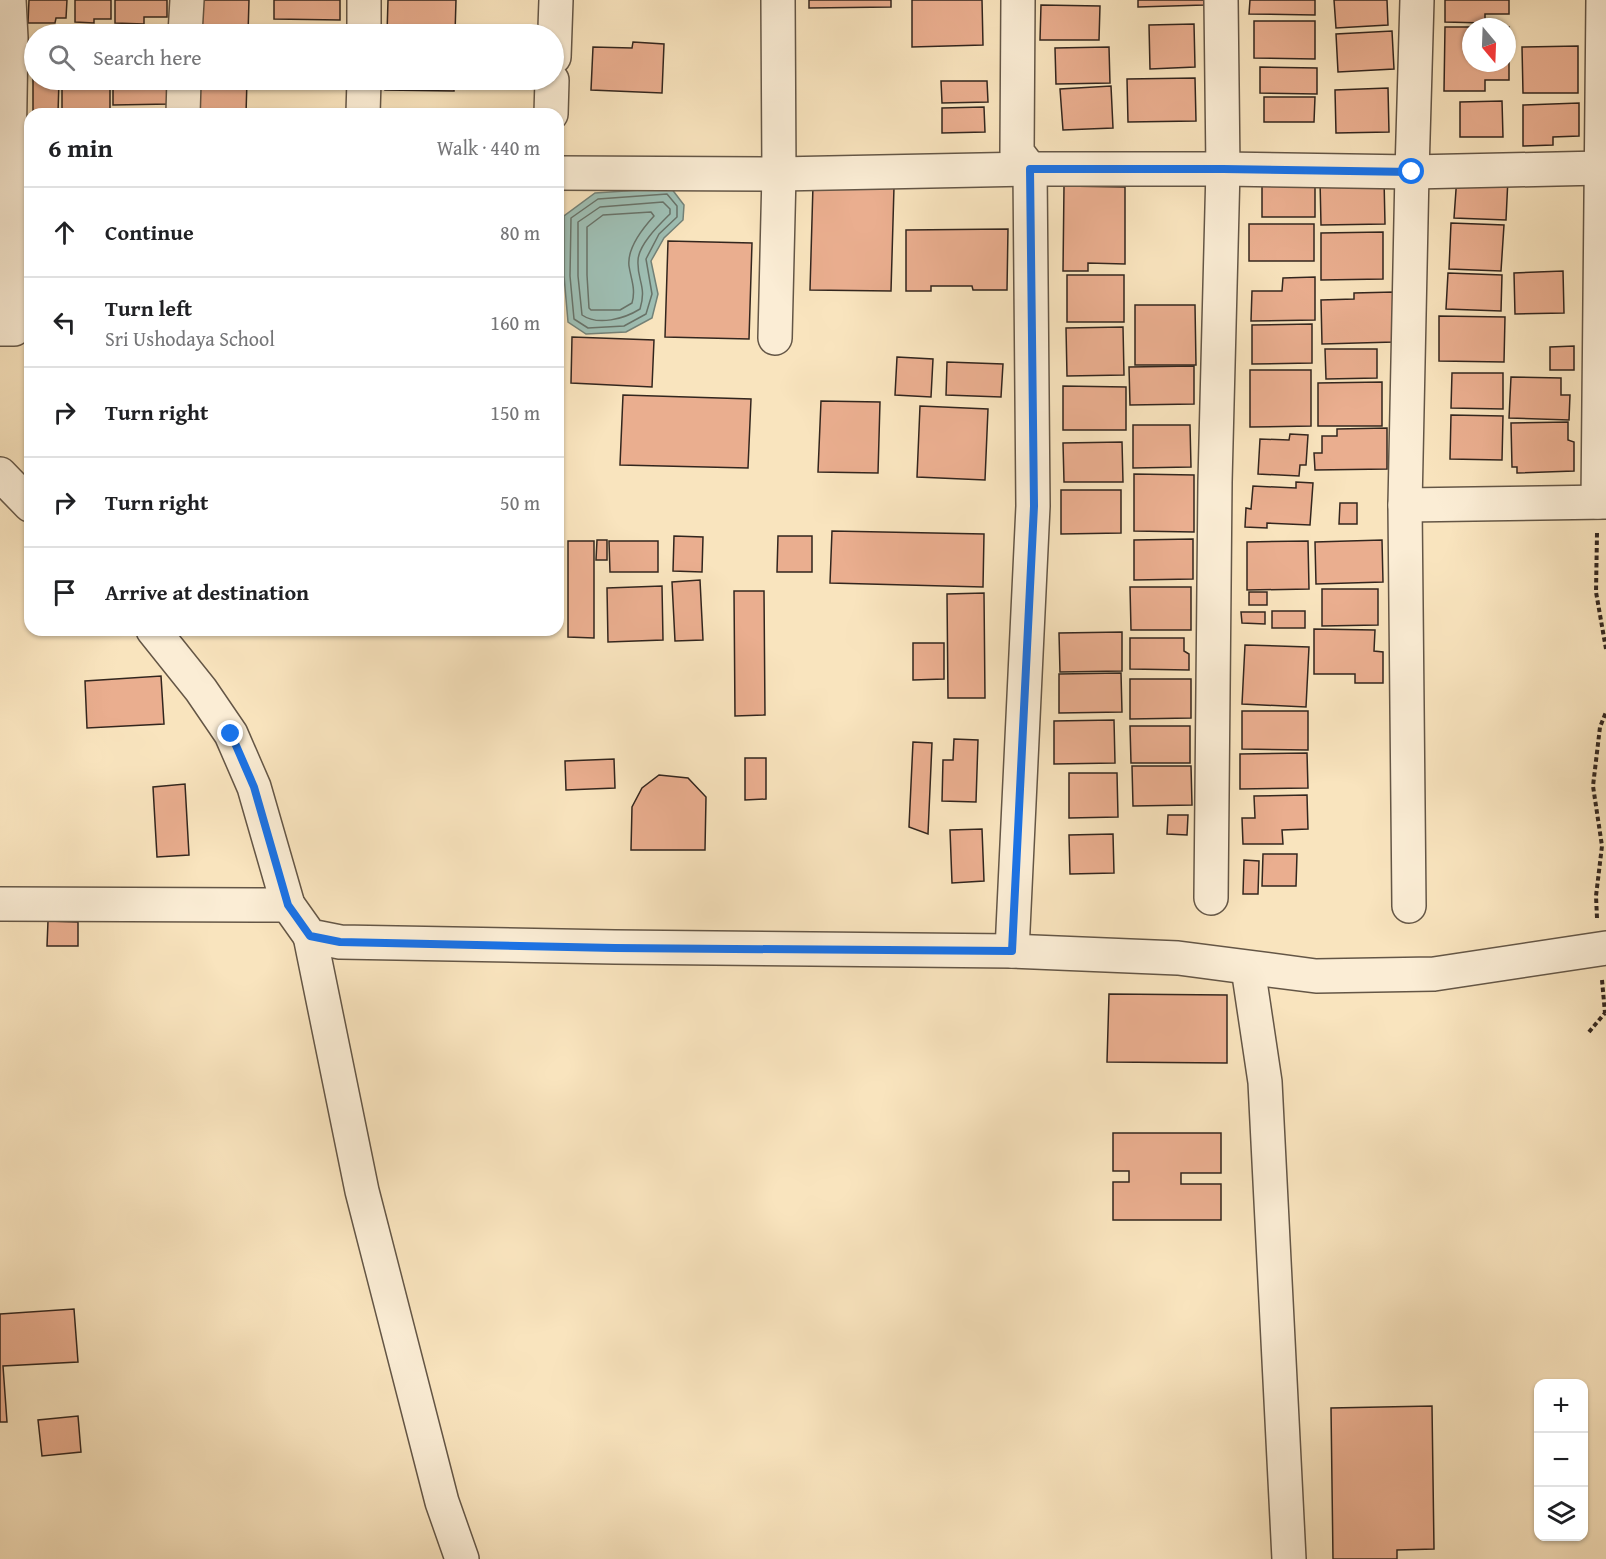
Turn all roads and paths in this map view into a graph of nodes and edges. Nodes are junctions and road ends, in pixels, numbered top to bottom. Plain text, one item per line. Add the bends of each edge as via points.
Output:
1 (9, 0) edge
2 (187, 0) edge
3 (364, 0) edge
4 (556, 0) edge
5 (778, 0) edge
6 (1018, 0) edge
7 (1221, 0) edge
8 (1417, 0) edge
9 (1603, 0) edge
10 (186, 24) edge
11 (364, 24) edge
12 (555, 24) edge
13 (23, 38) edge
14 (184, 90) edge
15 (364, 90) edge
16 (552, 90) edge
17 (183, 108) edge
18 (363, 108) edge
19 (551, 108) edge
20 (1601, 168) junction
21 (1030, 169) junction
22 (1223, 169) junction
23 (1412, 172) junction
24 (564, 173) edge
25 (779, 174) junction
26 (19, 214) edge
27 (0, 329) edge
28 (775, 338) dead end
29 (0, 474) edge
30 (24, 499) edge
31 (1602, 502) edge
32 (1405, 506) junction
33 (158, 636) edge
34 (1606, 650) edge
35 (1606, 712) edge
36 (1211, 898) dead end
37 (0, 904) edge
38 (288, 905) junction
39 (1409, 906) dead end
40 (310, 936) junction
41 (1602, 949) edge
42 (1012, 951) junction
43 (1248, 968) junction
44 (1606, 1013) edge
45 (1589, 1032) dead end
46 (462, 1559) edge
47 (1289, 1559) edge

1 - 13 street
2 - 10 street
3 - 11 street
4 - 12 street
5 - 25 street
6 - 21 street via 1017,152
7 - 22 street
8 - 23 street
9 - 20 street
13 - 26 street
14 - 17 street
15 - 18 street
16 - 19 street
20 - 23 street
20 - 31 street
21 - 22 street
21 - 25 street
21 - 42 street via 1034,506
22 - 23 street
22 - 36 street
23 - 32 street
24 - 25 street
25 - 28 street
26 - 27 street via 14,329
29 - 30 street
31 - 32 street
31 - 34 path via 1596,592
32 - 39 street
33 - 38 street via 231,734 254,787
35 - 41 path via 1600,727 1593,786 1602,846 1596,896
37 - 38 street
38 - 40 street
40 - 42 street via 352,942 615,948
40 - 46 street via 362,1191 442,1502
41 - 43 street via 1434,974 1316,976
42 - 43 street via 1178,958
43 - 47 street via 1265,1082
44 - 45 path

